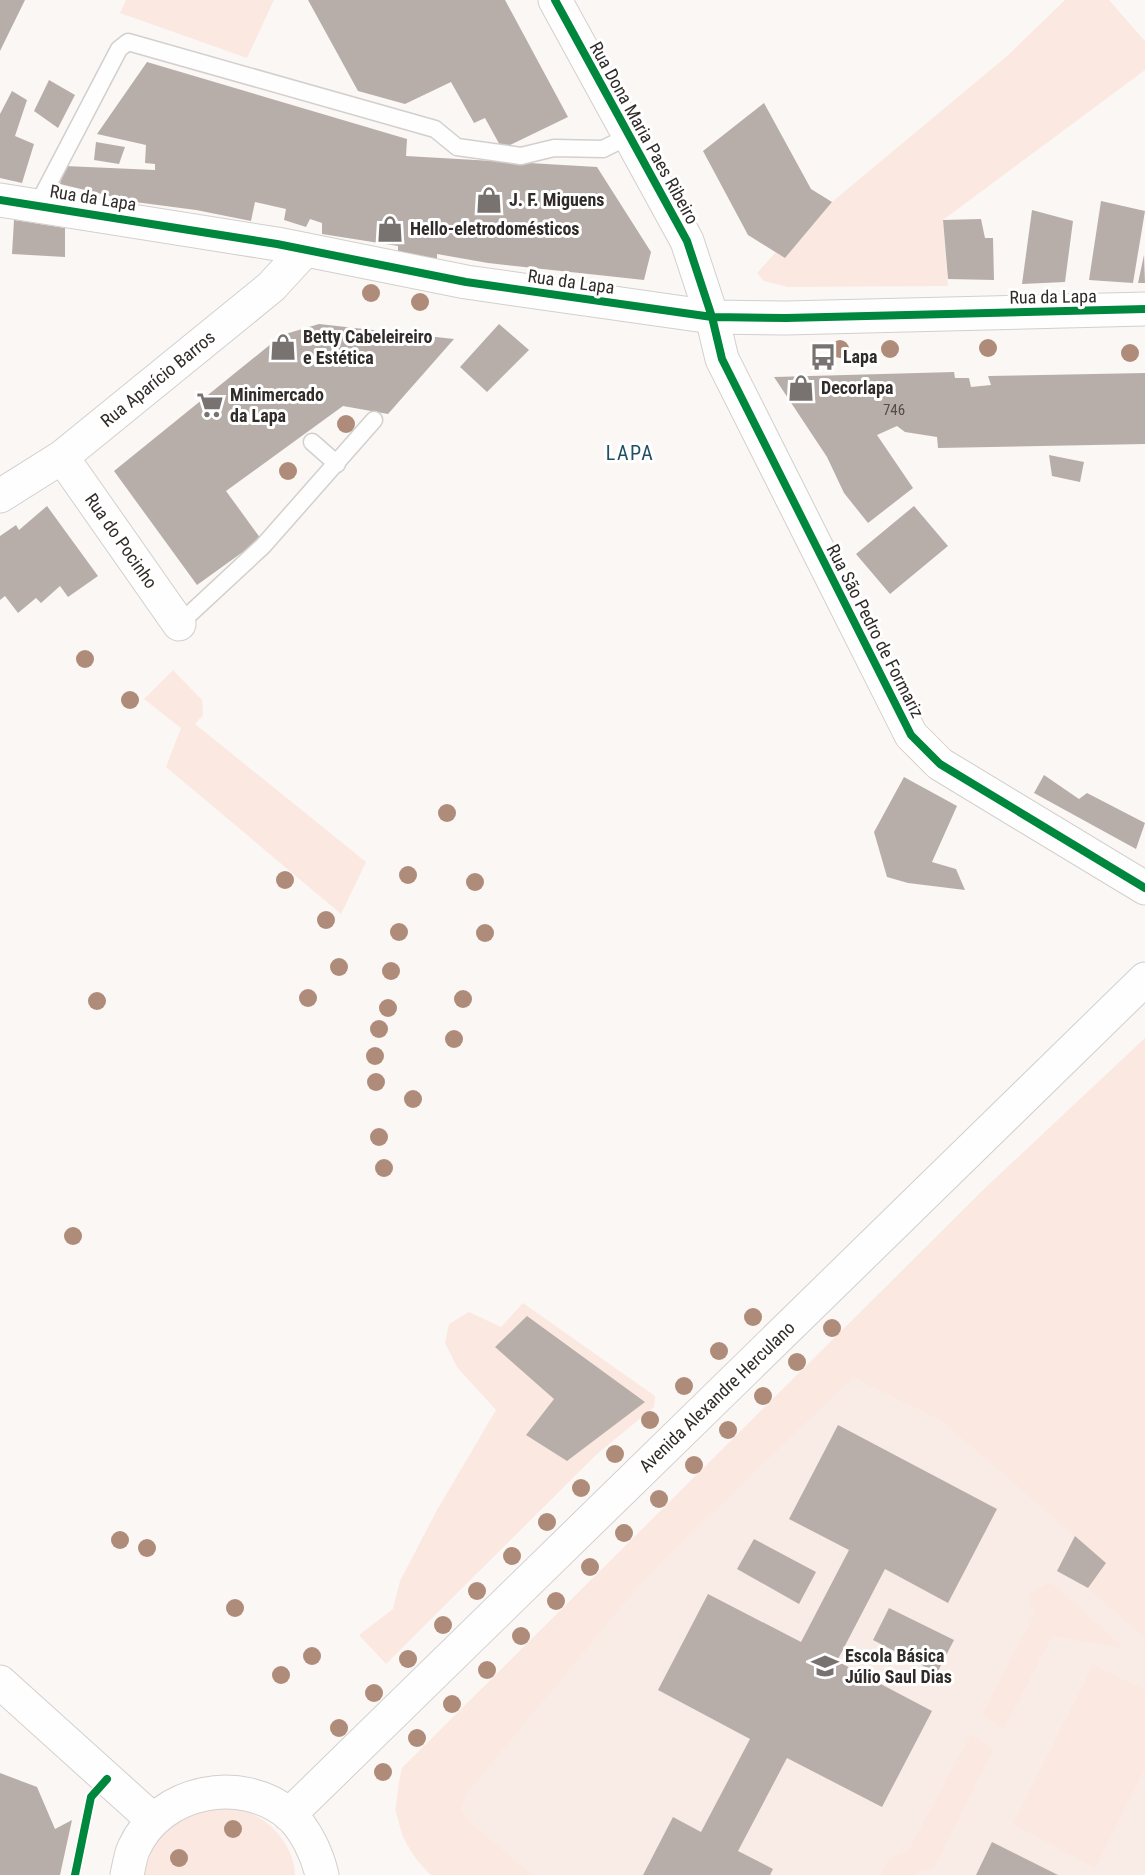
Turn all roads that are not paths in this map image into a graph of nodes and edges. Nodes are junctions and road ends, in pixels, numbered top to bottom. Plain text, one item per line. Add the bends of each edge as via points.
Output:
1 (555, 0) edge
2 (629, 136) junction
3 (0, 200) edge
4 (38, 204) junction
5 (305, 250) junction
6 (1145, 309) edge
7 (712, 317) junction
8 (374, 420) dead end
9 (312, 442) dead end
10 (62, 457) junction
11 (337, 464) junction
12 (0, 496) edge
13 (179, 624) joint
14 (1145, 888) edge
15 (1145, 979) edge
16 (0, 1682) edge
17 (289, 1815) junction
18 (153, 1820) junction
19 (127, 1875) edge
20 (322, 1875) edge

1 - 2 street, Rua Dona Maria Paes Ribeiro
2 - 4 lane via 603,149 554,147 521,156 482,152 457,147 435,129 128,42 119,49
2 - 7 street, Rua Dona Maria Paes Ribeiro via 687,241
3 - 4 street, Rua da Lapa
4 - 5 street, Rua da Lapa
5 - 7 street, Rua da Lapa via 466,282
5 - 10 street, Rua Aparício Barros via 271,288
6 - 7 street, Rua da Lapa
7 - 14 street, Rua São Pedro de Formariz via 722,359 911,735 939,764
8 - 11 lane
9 - 11 lane
10 - 12 street, Rua Aparício Barros
10 - 13 street, Rua do Pocinho
11 - 13 lane via 255,553
15 - 17 street, Avenida Alexandre Herculano
16 - 18 street
17 - 18 street via 255,1796 218,1791 182,1800
17 - 20 street via 310,1840
18 - 19 street via 134,1848

